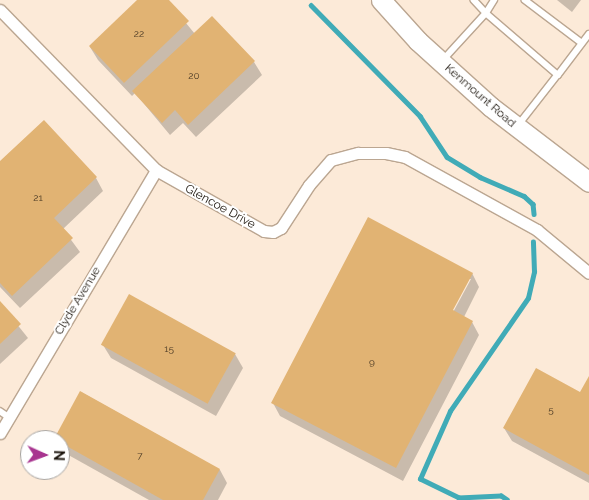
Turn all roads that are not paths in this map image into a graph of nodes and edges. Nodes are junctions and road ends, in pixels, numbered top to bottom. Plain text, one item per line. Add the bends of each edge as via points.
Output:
1 (381, 0) edge
2 (474, 0) edge
3 (525, 0) edge
4 (494, 1) edge
5 (0, 10) edge
6 (486, 13) junction
7 (589, 34) edge
8 (582, 43) junction
9 (441, 62) junction
10 (558, 75) junction
11 (516, 128) junction
12 (156, 170) junction
13 (589, 182) edge
14 (589, 273) edge
15 (5, 414) edge
16 (0, 433) edge

1 - 9 main road, Kenmount Road
2 - 6 lane
3 - 8 lane
4 - 6 lane
5 - 12 street, Glencoe Drive
6 - 9 lane
6 - 10 lane
7 - 8 lane
8 - 10 lane
9 - 11 main road, Kenmount Road
10 - 11 lane
11 - 13 main road, Kenmount Road
12 - 14 street, Glencoe Drive via 256,227 273,232 281,228 309,185 331,160 367,152 405,157 537,230
12 - 15 street, Clyde Avenue
15 - 16 street, Clyde Avenue

